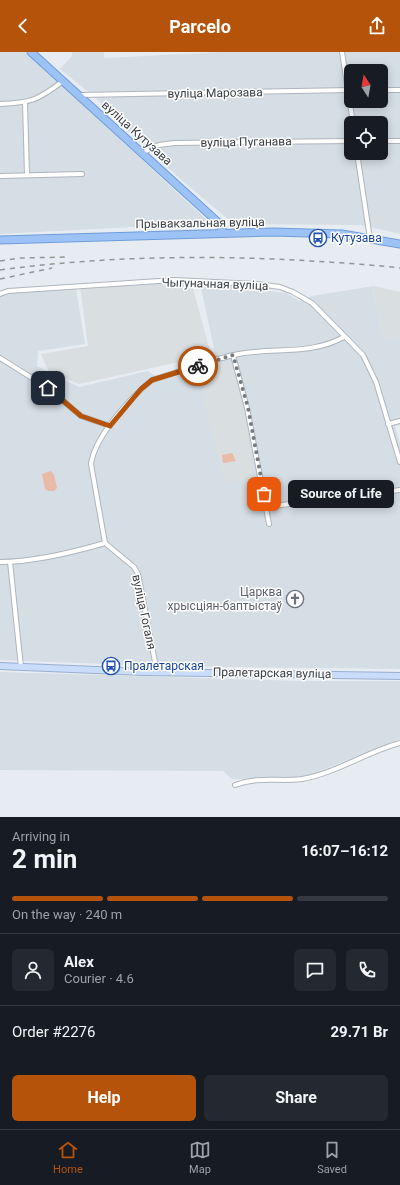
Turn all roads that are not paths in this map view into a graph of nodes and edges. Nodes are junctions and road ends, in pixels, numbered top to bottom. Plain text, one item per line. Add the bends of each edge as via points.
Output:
1 (31, 52) edge
2 (342, 52) edge
3 (344, 64) edge
4 (63, 81) junction
5 (344, 90) edge
6 (388, 90) edge
7 (400, 90) edge
8 (78, 95) junction
9 (25, 103) junction
10 (0, 104) edge
11 (344, 141) edge
12 (388, 141) edge
13 (400, 141) edge
14 (142, 152) junction
15 (358, 160) edge
16 (82, 174) dead end
17 (27, 175) junction
18 (0, 176) edge
19 (223, 233) junction
20 (370, 239) junction
21 (0, 240) edge
22 (400, 244) edge
23 (0, 294) edge
24 (344, 337) junction
25 (233, 355) junction
26 (0, 358) edge
27 (400, 421) edge
28 (388, 424) junction
29 (110, 426) junction
30 (400, 462) edge
31 (400, 490) edge
32 (266, 507) junction
33 (269, 524) dead end
34 (104, 543) junction
35 (0, 562) edge
36 (10, 562) junction
37 (0, 666) edge
38 (21, 667) junction
39 (156, 672) junction
40 (400, 676) edge
41 (400, 743) edge
42 (235, 785) dead end

1 - 4 main road, вуліца Кутузава
2 - 3 street
4 - 8 main road, вуліца Кутузава
4 - 9 street via 42,98
5 - 8 street, вуліца Марозава
6 - 7 street
8 - 14 main road, вуліца Кутузава
9 - 10 street
9 - 17 street
11 - 14 street, вуліца Пуганава via 174,143
12 - 13 street
14 - 19 main road, вуліца Кутузава via 220,225
15 - 20 street
16 - 17 street
17 - 18 street
19 - 20 main road, Прывакзальная вуліца via 320,233
19 - 21 main road, Прывакзальная вуліца
20 - 22 main road, Прывакзальная вуліца
23 - 24 street, Чыгуначная вуліца via 8,291 174,280 258,284 280,287 312,303
24 - 25 street via 329,345
24 - 28 street, Чыгуначная вуліца via 364,355 376,382
25 - 29 street via 152,380 141,389
25 - 32 street via 248,408
26 - 29 street via 48,388 81,416
27 - 28 street
28 - 30 street, Чыгуначная вуліца
29 - 34 street via 93,452 91,464
31 - 32 street
32 - 33 street
34 - 36 street
34 - 39 street, вуліца Гогаля via 134,567 138,574
35 - 36 street
36 - 38 street
37 - 38 main road, Пралетарская вуліца
38 - 39 main road, Пралетарская вуліца
39 - 40 main road, Пралетарская вуліца
41 - 42 street via 314,776 301,779 249,780

